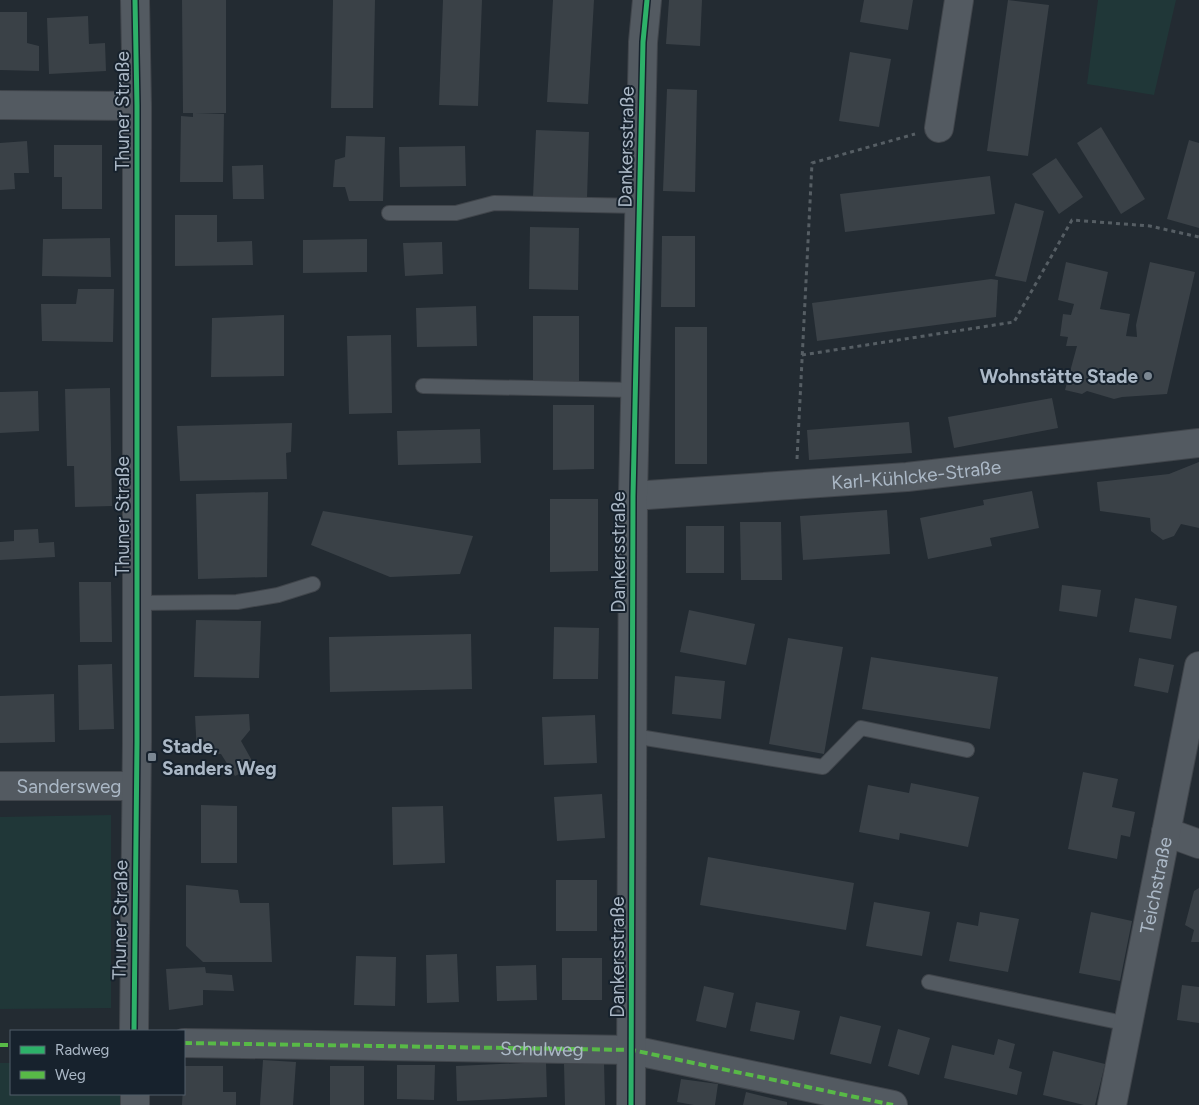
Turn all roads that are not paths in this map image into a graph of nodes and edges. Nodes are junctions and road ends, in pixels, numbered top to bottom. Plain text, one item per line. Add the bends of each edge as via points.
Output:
1 (135, 0) edge
2 (647, 0) edge
3 (959, 0) edge
4 (0, 105) edge
5 (137, 106) junction
6 (939, 128) road end
7 (640, 206) junction
8 (389, 213) dead end
9 (423, 386) dead end
10 (635, 390) junction
11 (1199, 443) edge
12 (633, 496) junction
13 (313, 584) dead end
14 (136, 602) junction
15 (1199, 666) edge
16 (632, 736) junction
17 (967, 750) dead end
18 (0, 786) edge
19 (136, 786) junction
20 (1166, 832) junction
21 (1199, 844) edge
22 (929, 982) dead end
23 (1128, 1024) junction
24 (134, 1030) edge
25 (185, 1043) edge
26 (632, 1050) junction
27 (631, 1105) edge
28 (892, 1105) edge
29 (1112, 1105) edge

1 - 5 street, Thuner Straße
2 - 7 street, Dankersstraße via 643,42
3 - 6 street
4 - 5 street
5 - 14 street, Thuner Straße
7 - 8 lane via 494,203 456,213
7 - 10 street, Dankersstraße
9 - 10 lane
10 - 12 street, Dankersstraße
11 - 12 street, Karl-Kühlcke-Straße via 907,477
12 - 16 street, Dankersstraße
13 - 14 lane via 278,595 237,602
14 - 19 street, Thuner Straße
15 - 20 street, Teichstraße
16 - 17 lane via 823,767 861,728
16 - 26 street, Dankersstraße
18 - 19 street, Sandersweg
19 - 24 street, Thuner Straße
20 - 21 street
20 - 23 street, Teichstraße
22 - 23 lane
23 - 29 street, Teichstraße
25 - 26 street, Schulweg
26 - 27 street, Dankersstraße
26 - 28 street, Schulweg

